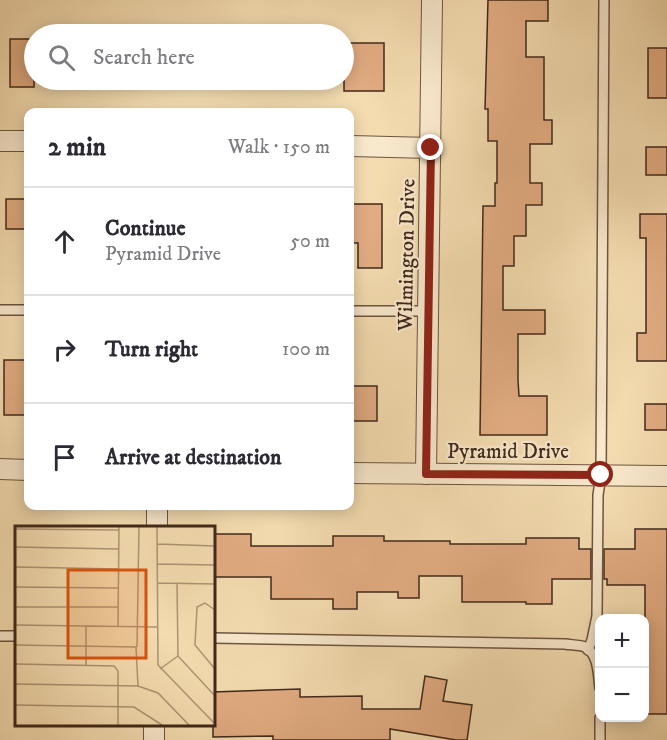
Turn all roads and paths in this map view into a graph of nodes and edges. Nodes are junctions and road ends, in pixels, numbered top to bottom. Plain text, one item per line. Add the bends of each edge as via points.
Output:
1 (432, 0) edge
2 (604, 0) edge
3 (0, 141) edge
4 (24, 141) edge
5 (354, 146) edge
6 (431, 148) junction
7 (0, 310) edge
8 (24, 310) edge
9 (354, 311) edge
10 (429, 311) junction
11 (0, 469) edge
12 (24, 470) edge
13 (354, 473) edge
14 (426, 474) junction
15 (601, 475) junction
16 (667, 476) edge
17 (157, 510) edge
18 (157, 526) edge
19 (214, 638) edge
20 (588, 650) junction
21 (598, 668) edge
22 (600, 722) edge
23 (600, 740) edge

1 - 6 street, Wilmington Drive
2 - 15 lane
3 - 4 street
5 - 6 street
6 - 10 street, Wilmington Drive
7 - 8 lane
9 - 10 lane
10 - 14 street, Wilmington Drive
11 - 12 street
13 - 14 street, Pyramid Drive
14 - 15 street, Pyramid Drive
15 - 16 street, Pyramid Drive
15 - 20 lane via 597,616
17 - 18 street
19 - 20 lane via 565,644
20 - 21 lane
22 - 23 lane

